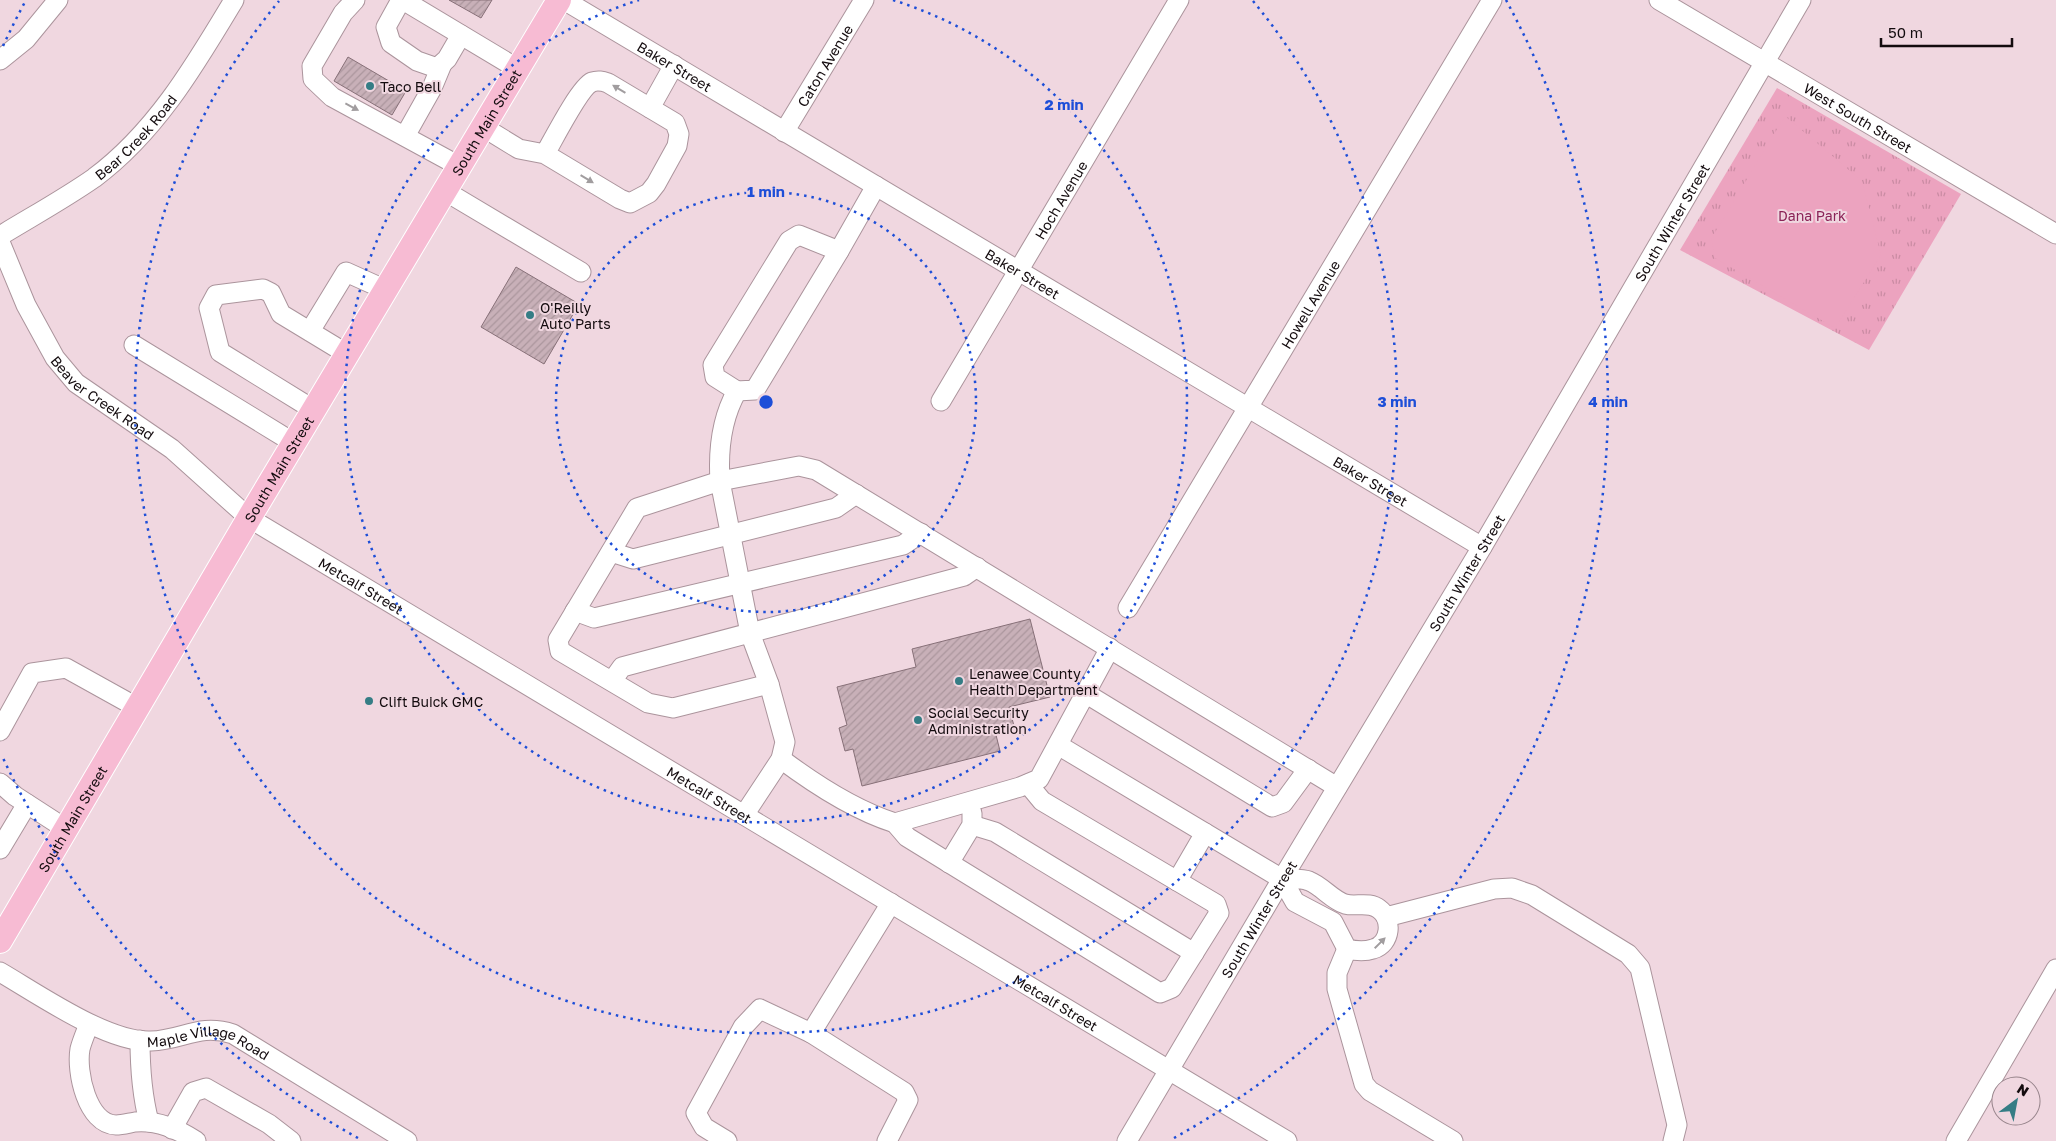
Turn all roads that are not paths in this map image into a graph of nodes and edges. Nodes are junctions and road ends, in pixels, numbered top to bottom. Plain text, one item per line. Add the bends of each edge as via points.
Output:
1 (58, 0) edge
2 (234, 0) edge
3 (355, 0) edge
4 (402, 0) edge
5 (559, 0) edge
6 (564, 0) edge
7 (864, 0) edge
8 (1179, 0) edge
9 (1492, 0) edge
10 (1660, 0) edge
11 (1801, 0) edge
12 (461, 35) junction
13 (0, 60) edge
14 (1764, 62) junction
15 (442, 64) junction
16 (674, 65) junction
17 (518, 69) junction
18 (650, 108) junction
19 (483, 127) junction
20 (784, 132) junction
21 (405, 136) junction
22 (545, 154) junction
23 (459, 166) junction
24 (876, 186) junction
25 (444, 191) junction
26 (2056, 234) edge
27 (0, 236) edge
28 (0, 242) edge
29 (839, 251) junction
30 (1018, 269) junction
31 (581, 272) dead end
32 (386, 290) junction
33 (310, 331) junction
34 (134, 345) dead end
35 (347, 354) junction
36 (737, 391) junction
37 (941, 401) dead end
38 (1249, 408) junction
39 (314, 410) junction
40 (294, 443) junction
41 (720, 482) junction
42 (856, 494) junction
43 (249, 518) junction
44 (921, 533) junction
45 (732, 534) junction
46 (1482, 547) junction
47 (610, 552) junction
48 (977, 567) junction
49 (741, 583) junction
50 (1128, 608) dead end
51 (575, 611) junction
52 (750, 633) junction
53 (1110, 648) junction
54 (612, 682) junction
55 (769, 684) junction
56 (1085, 693) junction
57 (138, 708) junction
58 (0, 731) edge
59 (1058, 745) junction
60 (781, 759) junction
61 (1308, 769) junction
62 (0, 783) edge
63 (1028, 784) junction
64 (1337, 787) junction
65 (972, 801) junction
66 (27, 804) junction
67 (744, 815) junction
68 (895, 823) junction
69 (972, 825) junction
70 (66, 829) junction
71 (1205, 834) junction
72 (0, 849) edge
73 (949, 863) junction
74 (1282, 879) junction
75 (1177, 881) junction
76 (891, 903) junction
77 (1345, 904) junction
78 (1386, 917) junction
79 (1333, 922) junction
80 (0, 941) edge
81 (1347, 949) junction
82 (1194, 953) junction
83 (2056, 969) edge
84 (0, 972) edge
85 (89, 1024) junction
86 (811, 1033) junction
87 (140, 1040) junction
88 (1169, 1069) junction
89 (149, 1122) junction
90 (172, 1129) junction
91 (196, 1141) edge
92 (291, 1141) edge
93 (407, 1141) edge
94 (727, 1141) edge
95 (887, 1141) edge
96 (1127, 1141) edge
97 (1287, 1141) edge
98 (1453, 1141) edge
99 (1673, 1141) edge
100 (1956, 1141) edge

1 - 13 street via 26,39
2 - 27 street, Bear Creek Road via 169,103 136,141 94,178
3 -> 21 street via 343,13 312,66 312,79 332,97
4 - 12 street
4 - 15 street via 386,27 391,43 417,61 437,68
5 - 17 main road, South Main Street
6 - 16 street, Baker Street
7 - 20 street, Caton Avenue
8 - 30 street, Hoch Avenue
9 - 38 street, Howell Avenue
10 - 14 street, West South Street
11 - 14 street, South Winter Street
12 - 15 street
12 - 17 street
14 - 26 street, West South Street
14 - 46 street, South Winter Street
15 - 21 street
16 - 18 street
16 - 20 street, Baker Street
17 - 19 main road, South Main Street
18 -> 22 street via 608,83 600,80 591,82 582,91
22 -> 18 street via 630,203 649,194 677,146 679,134 675,123
19 - 22 street via 519,149
19 - 23 main road, South Main Street
20 - 24 street, Baker Street
21 - 23 street
23 - 25 main road, South Main Street
24 - 29 street
24 - 30 street, Baker Street
25 - 31 street
25 - 32 main road, South Main Street
28 - 43 street, Beaver Creek Road via 26,306 55,358 76,383 172,450
29 - 36 street via 755,390
29 - 36 street via 799,235 789,240 713,365 714,377
30 - 37 street, Hoch Avenue
30 - 38 street, Baker Street
32 - 33 street via 346,272
32 - 35 main road, South Main Street
33 - 35 street
33 - 39 street via 281,314 271,293 263,289 216,295 209,308 220,352
34 - 40 street
35 - 39 main road, South Main Street
36 - 41 street via 730,403 722,433
38 - 46 street, Baker Street
38 - 50 street, Howell Avenue
39 - 40 main road, South Main Street
40 - 43 main road, South Main Street
41 - 42 street via 799,466 816,470
41 - 45 street
41 - 47 street via 636,508
42 - 44 street
42 - 45 street via 836,508
43 - 57 main road, South Main Street
43 - 67 street, Metcalf Street
44 - 48 street
44 - 49 street via 903,545
45 - 47 street via 633,559
45 - 49 street
46 - 64 street, South Winter Street
47 - 51 street
48 - 52 street via 964,576
48 - 53 street
49 - 51 street via 594,618
49 - 52 street
51 - 54 street via 558,640 560,650
52 - 54 street via 622,667
52 - 55 street
53 - 56 street
53 - 61 street
54 - 55 street via 648,702 673,708
55 - 60 street via 785,742
56 - 59 street
56 - 61 street via 1272,807 1283,803
57 - 58 street via 66,668 32,673
57 - 70 main road, South Main Street
59 - 63 street via 1039,779
59 - 71 street
60 - 67 street
60 - 68 street via 875,817
61 - 64 street
62 - 66 street
63 - 65 street
63 - 75 street via 1042,801
64 - 74 street, South Winter Street
65 - 68 street
65 - 69 street
66 - 70 street
66 - 72 street
67 - 76 street, Metcalf Street
68 - 73 street via 907,837
69 - 73 street
69 - 82 street via 995,832
70 - 80 main road, South Main Street
71 - 74 street
71 - 75 street
73 - 82 street via 1160,993 1172,988
74 - 77 street via 1308,880
74 - 79 street via 1295,902
74 - 88 street, South Winter Street
75 - 82 street via 1216,904 1219,913
76 - 86 street
76 - 88 street, Metcalf Street
77 - 78 street via 1361,903 1378,908
77 - 79 street
81 -> 78 street via 1359,952 1376,949 1389,929
78 - 99 street via 1494,889 1512,888 1532,895 1628,954 1640,968 1677,1125
79 - 81 street
81 - 98 street via 1337,973 1338,989 1364,1084 1370,1091
83 - 100 street
84 - 85 street, Maple Village Road
85 - 87 street, Maple Village Road
85 - 89 street via 80,1049 79,1064 91,1109 100,1120 115,1125
86 - 94 street via 760,1010 743,1026 696,1113 704,1127
86 - 95 street via 904,1092 908,1100
87 - 89 street via 141,1079
87 - 93 street, Maple Village Road via 150,1041 204,1029 233,1034
88 - 96 street, South Winter Street
88 - 97 street, Metcalf Street
89 - 90 street via 159,1122
90 - 91 street
90 - 92 street via 193,1092 206,1088

